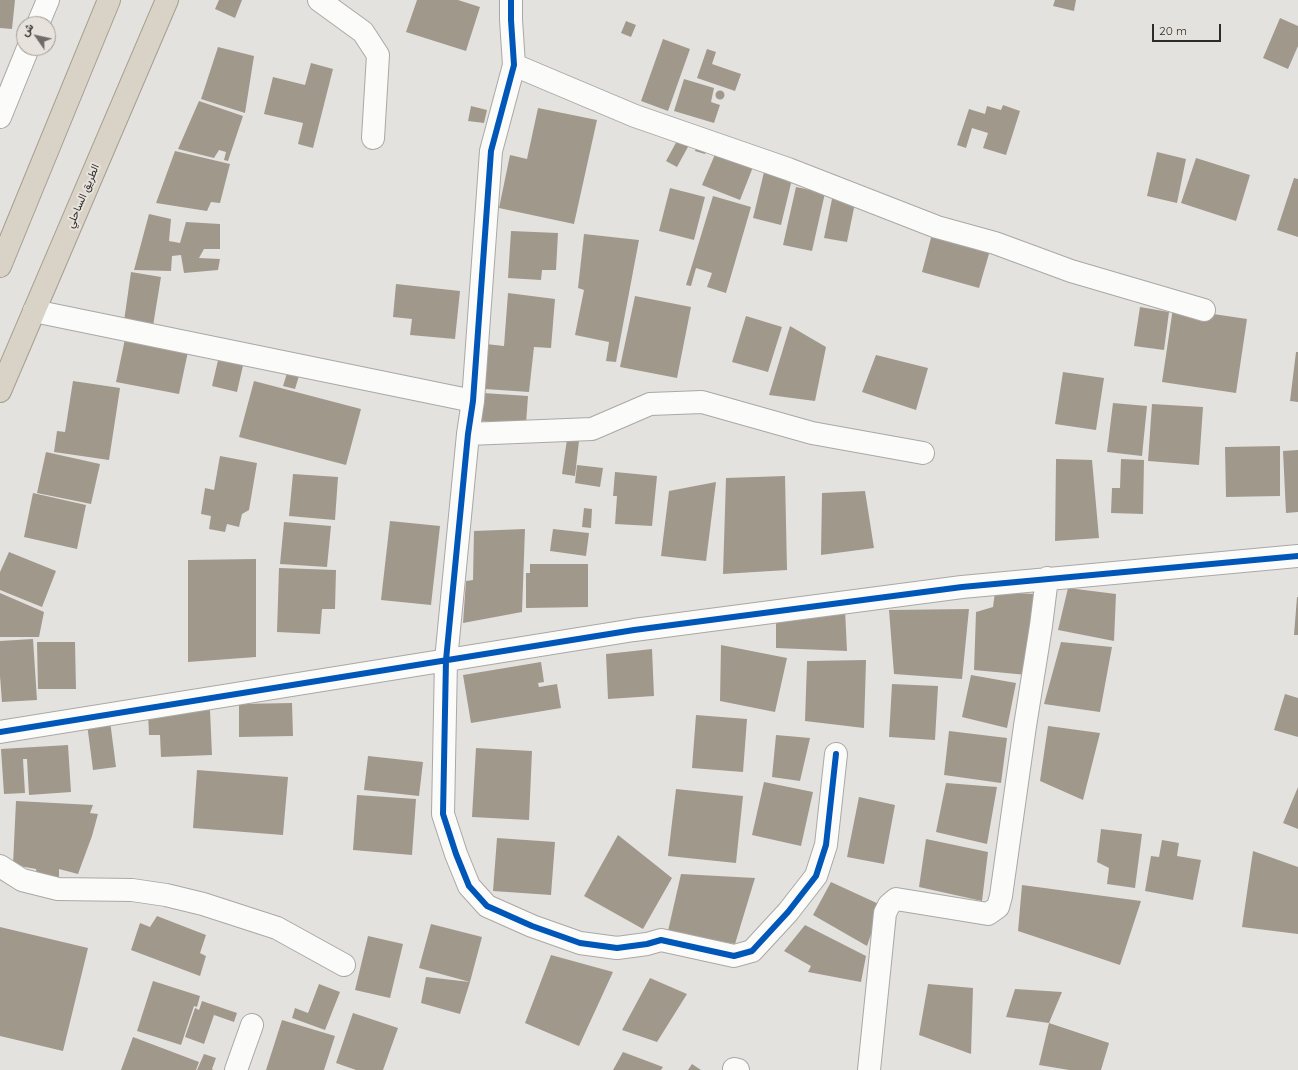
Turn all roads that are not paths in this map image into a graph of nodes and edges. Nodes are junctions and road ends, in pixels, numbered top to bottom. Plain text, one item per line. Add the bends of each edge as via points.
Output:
1 (48, 0) edge
2 (109, 0) edge
3 (167, 0) edge
4 (319, 0) edge
5 (511, 0) edge
6 (41, 16) edge
7 (25, 56) edge
8 (514, 65) junction
9 (0, 117) edge
10 (373, 138) dead end
11 (0, 266) edge
12 (34, 310) junction
13 (1204, 310) dead end
14 (0, 391) edge
15 (473, 401) junction
16 (468, 434) junction
17 (923, 453) dead end
18 (1298, 556) edge
19 (1047, 578) junction
20 (446, 660) junction
21 (0, 732) edge
22 (836, 754) dead end
23 (0, 866) edge
24 (344, 965) dead end
25 (252, 1026) dead end
26 (236, 1070) edge
27 (869, 1070) edge

1 - 6 street
2 - 11 highway
3 - 12 highway, الطريق الساحلي
4 - 10 street via 363,32 378,55
5 - 8 street
7 - 9 street
8 - 13 street via 635,116 788,169 937,227 1071,271
8 - 15 street via 491,151
12 - 14 highway, الطريق الساحلي
12 - 15 street
15 - 16 street
16 - 17 street via 592,429 650,404 702,402 812,433
16 - 20 street
18 - 19 street
19 - 20 street via 642,629
19 - 27 street via 998,907 988,914 896,899 889,905 885,913
20 - 21 street
20 - 22 street via 443,814 469,886 488,906 532,926 580,943 617,948 661,940 734,956 752,951 788,912 816,876 826,844
23 - 24 street via 22,880 58,889 132,890 203,904 277,928
25 - 26 street

